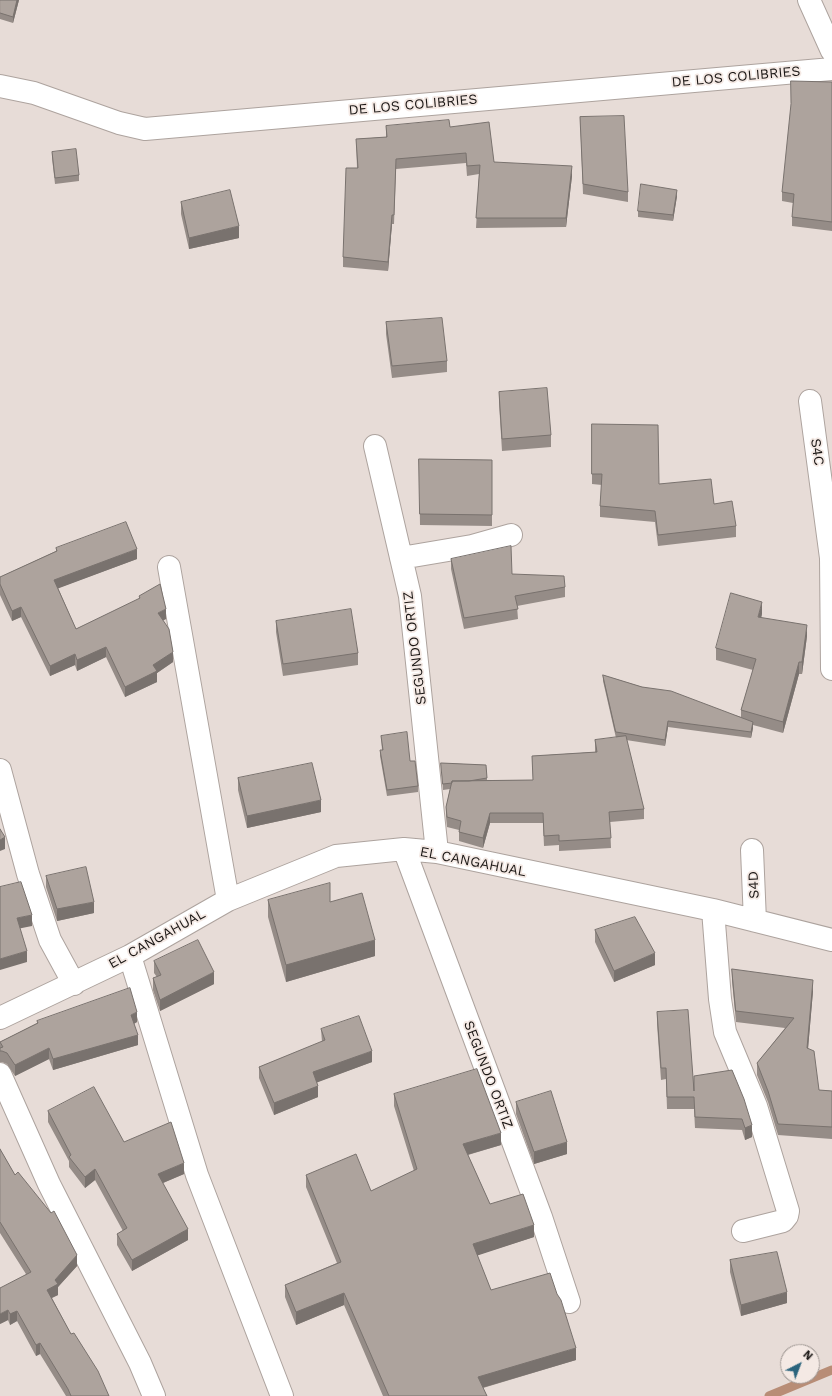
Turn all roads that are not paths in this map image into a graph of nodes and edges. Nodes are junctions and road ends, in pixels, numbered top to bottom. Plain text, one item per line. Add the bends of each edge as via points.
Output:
1 (809, 0) edge
2 (832, 51) edge
3 (832, 69) edge
4 (0, 86) edge
5 (810, 401) dead end
6 (375, 446) dead end
7 (511, 535) dead end
8 (401, 558) junction
9 (169, 567) dead end
10 (832, 669) edge
11 (0, 770) edge
12 (404, 849) junction
13 (752, 850) dead end
14 (437, 852) junction
15 (228, 900) junction
16 (713, 910) junction
17 (756, 921) junction
18 (832, 940) edge
19 (130, 956) junction
20 (74, 984) junction
21 (0, 1018) edge
22 (0, 1074) edge
23 (743, 1231) dead end
24 (569, 1302) dead end
25 (154, 1396) edge
26 (282, 1396) edge

1 - 2 street
3 - 4 street, DE LOS COLIBRIES via 145,129 119,123 34,93
5 - 10 street, S4C via 831,558
6 - 8 street, SEGUNDO ORTIZ
7 - 8 street via 472,546
8 - 14 street, SEGUNDO ORTIZ via 410,596
9 - 15 street
11 - 20 street via 28,874 50,940
12 - 14 street, EL CANGAHUAL
12 - 15 street, EL CANGAHUAL via 336,856
12 - 24 street, SEGUNDO ORTIZ via 541,1217
13 - 17 street, S4D
14 - 16 street, EL CANGAHUAL
15 - 19 street, EL CANGAHUAL
16 - 17 street, EL CANGAHUAL
16 - 23 street via 725,1032 756,1106 788,1211 783,1221
17 - 18 street, EL CANGAHUAL
19 - 20 street, EL CANGAHUAL
19 - 26 street via 197,1175
20 - 21 street, EL CANGAHUAL
22 - 25 street via 49,1184 140,1363

